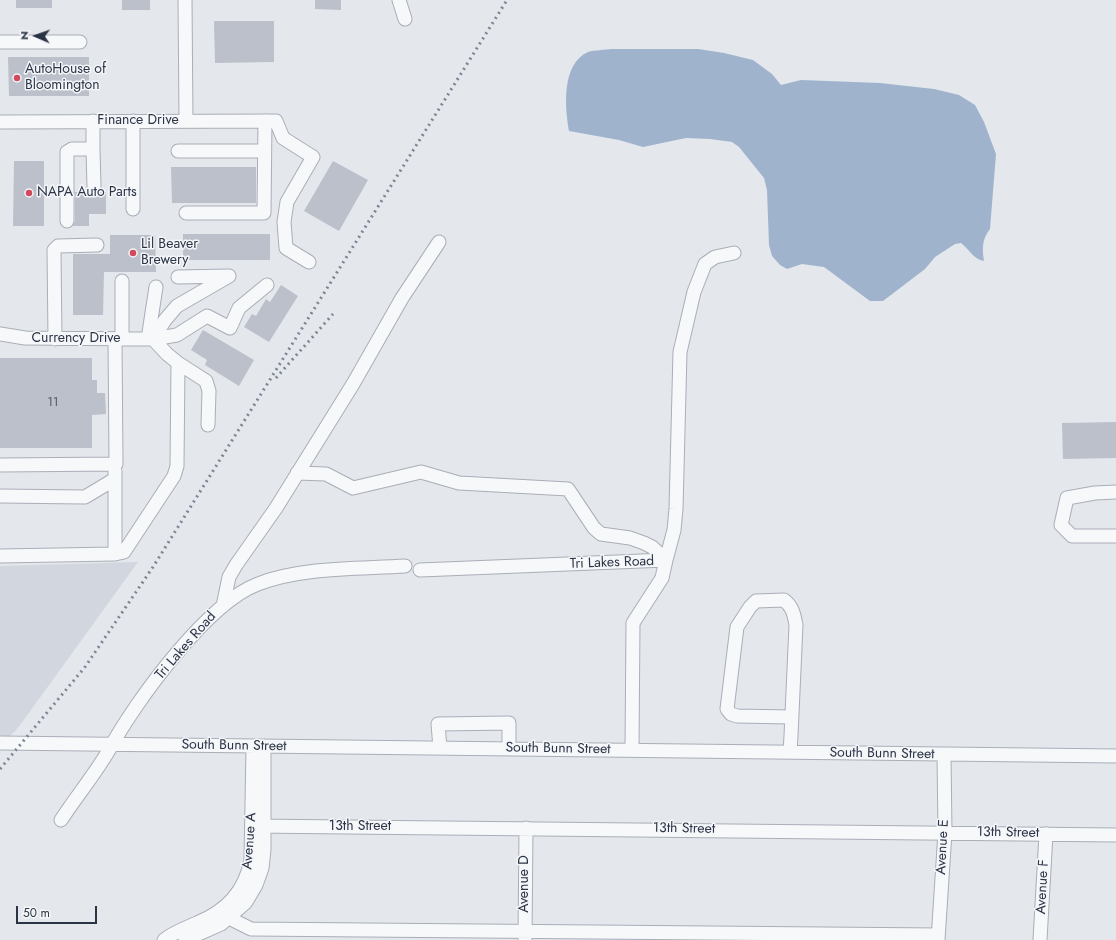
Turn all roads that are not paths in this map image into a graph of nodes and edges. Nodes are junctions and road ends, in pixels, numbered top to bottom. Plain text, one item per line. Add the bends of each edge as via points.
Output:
1 (186, 0) edge
2 (398, 0) edge
3 (405, 18) dead end
4 (0, 42) edge
5 (80, 42) dead end
6 (133, 121) junction
7 (186, 121) junction
8 (270, 121) junction
9 (0, 122) edge
10 (93, 122) junction
11 (93, 149) junction
12 (178, 151) dead end
13 (264, 151) junction
14 (94, 187) dead end
15 (133, 209) dead end
16 (186, 214) dead end
17 (67, 221) dead end
18 (439, 242) dead end
19 (97, 245) dead end
20 (734, 253) dead end
21 (309, 262) dead end
22 (178, 277) dead end
23 (122, 281) dead end
24 (267, 285) dead end
25 (156, 287) dead end
26 (0, 334) edge
27 (55, 339) junction
28 (118, 339) junction
29 (150, 339) junction
30 (178, 363) junction
31 (208, 426) dead end
32 (116, 464) junction
33 (0, 465) edge
34 (298, 473) junction
35 (115, 479) junction
36 (1116, 492) edge
37 (0, 496) edge
38 (1116, 536) edge
39 (115, 554) junction
40 (0, 556) edge
41 (666, 560) junction
42 (405, 566) dead end
43 (420, 570) dead end
44 (222, 606) junction
45 (791, 717) junction
46 (0, 743) edge
47 (111, 745) junction
48 (258, 747) junction
49 (440, 748) junction
50 (509, 749) junction
51 (632, 750) junction
52 (790, 752) junction
53 (944, 755) junction
54 (1116, 756) edge
55 (61, 820) dead end
56 (257, 826) junction
57 (526, 828) junction
58 (944, 832) junction
59 (1046, 834) junction
60 (1116, 835) edge
61 (226, 914) junction
62 (525, 936) edge
63 (938, 938) edge
64 (164, 940) edge
65 (186, 940) edge
66 (1040, 940) edge

1 - 7 street
2 - 3 street
4 - 5 street
6 - 7 street, Finance Drive
6 - 10 street, Finance Drive
6 - 15 street
7 - 8 street, Finance Drive
8 - 13 street
8 - 21 street via 283,138 313,157 287,202 284,222 286,248
9 - 10 street, Finance Drive
10 - 11 street
11 - 14 street
11 - 17 street via 72,149 67,152
12 - 13 street
13 - 16 street via 264,213
18 - 34 street via 402,298
19 - 27 street via 58,246 54,250
20 - 41 street, Tri Lakes Road via 715,257 704,264 694,292 680,352 676,509 674,530
22 - 29 street via 229,276 177,306
23 - 28 street
24 - 29 street, Currency Drive via 239,308 230,328 207,316 177,335
25 - 29 street
26 - 27 street, Currency Drive
27 - 28 street, Currency Drive
28 - 29 street, Currency Drive
28 - 32 street
29 - 30 street
30 - 31 street via 206,381 209,390
30 - 39 street via 177,466 174,476 124,552
32 - 33 street
32 - 35 street
34 - 41 street via 326,474 353,488 421,472 459,483 568,489 594,528 601,534 630,538 644,543
34 - 44 street via 229,577
35 - 37 street via 85,497
35 - 39 street
36 - 38 street via 1067,498 1061,525 1072,536
39 - 40 street
41 - 43 street, Tri Lakes Road via 604,565
41 - 51 street via 662,578 633,623
42 - 44 street, Tri Lakes Road via 281,576 257,584
44 - 47 street, Tri Lakes Road via 190,638 162,673 131,713
45 - 45 street via 796,625 793,611 790,604 784,600 756,601 737,627 727,709 737,716
45 - 52 street
46 - 47 street, South Bunn Street
47 - 48 street, South Bunn Street
47 - 55 street, Tri Lakes Road
48 - 49 street, South Bunn Street
48 - 56 street, Avenue A
49 - 50 street, South Bunn Street
49 - 50 street via 438,724 509,723
50 - 51 street, South Bunn Street
51 - 52 street, South Bunn Street
52 - 53 street, South Bunn Street
53 - 54 street, South Bunn Street
53 - 58 street, Avenue E
56 - 57 street, 13th Street
56 - 61 street, Avenue A via 247,878
57 - 58 street, 13th Street
57 - 62 street, Avenue D
58 - 59 street, 13th Street
58 - 63 street, Avenue E
59 - 60 street, 13th Street
59 - 66 street, Avenue F
61 - 62 street via 251,928
61 - 64 street, Avenue A via 205,920
61 - 65 street, Avenue A via 216,927
62 - 63 street

